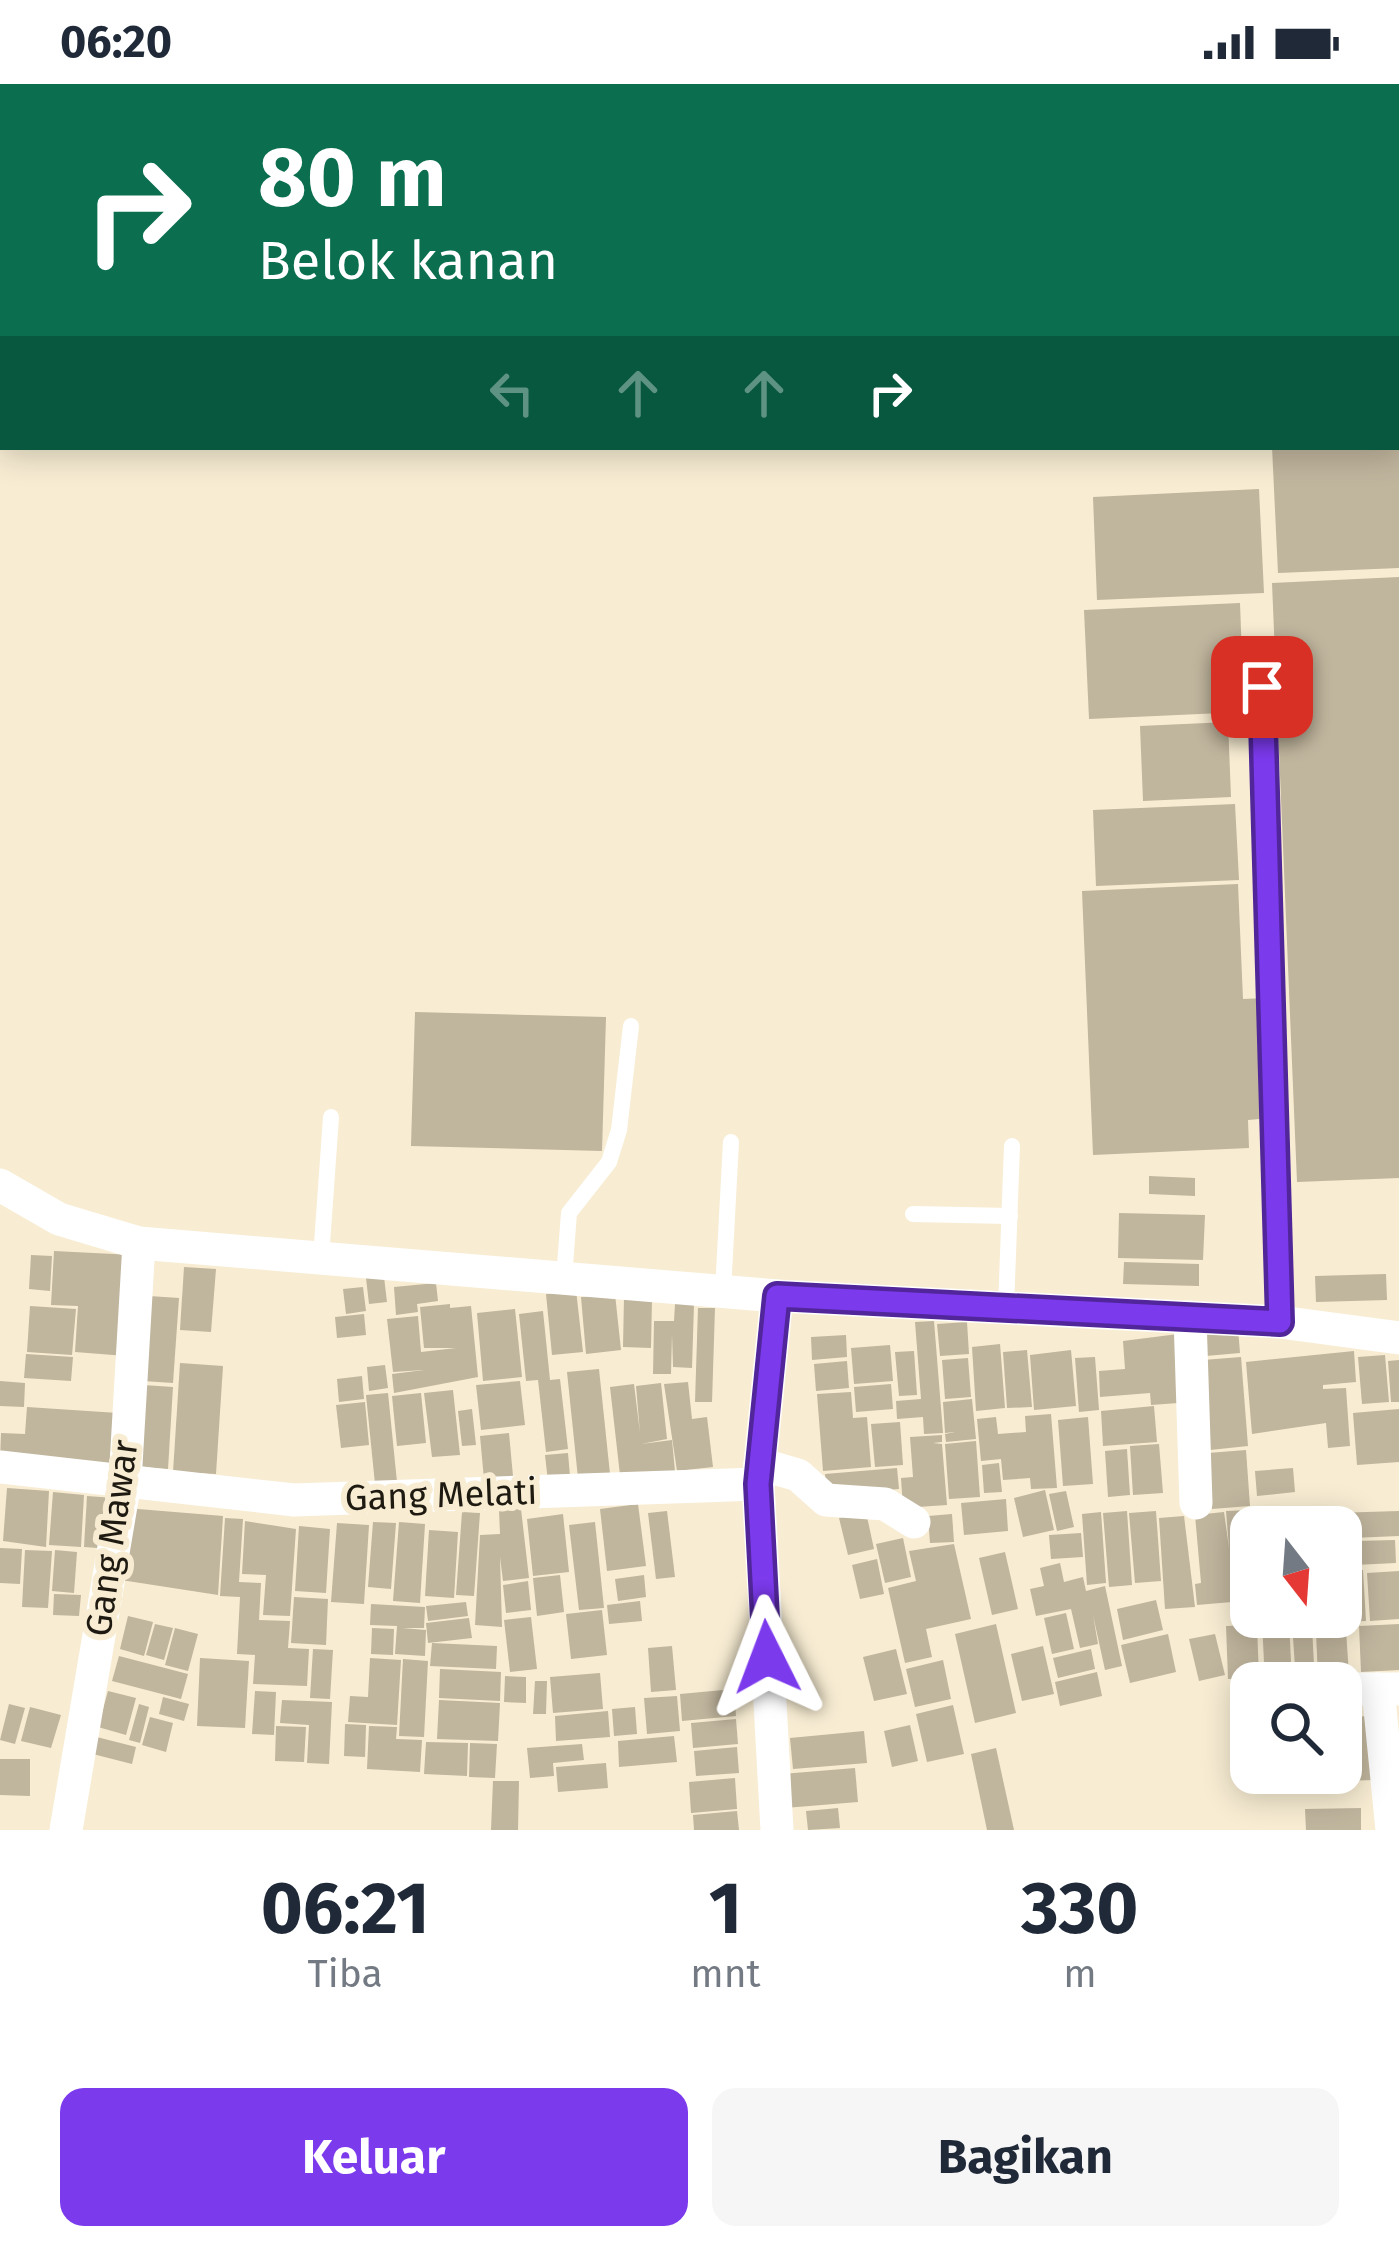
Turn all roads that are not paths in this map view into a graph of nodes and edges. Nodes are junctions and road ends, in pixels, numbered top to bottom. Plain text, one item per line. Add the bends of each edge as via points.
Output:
1 (1260, 644) dead end
2 (631, 1026) dead end
3 (331, 1117) dead end
4 (731, 1142) dead end
5 (1012, 1146) dead end
6 (0, 1185) edge
7 (913, 1214) dead end
8 (1010, 1216) junction
9 (139, 1243) junction
10 (321, 1258) junction
11 (564, 1278) junction
12 (723, 1291) junction
13 (777, 1296) junction
14 (1006, 1308) junction
15 (1190, 1317) junction
16 (1280, 1322) junction
17 (1399, 1338) edge
18 (0, 1467) edge
19 (759, 1474) junction
20 (125, 1482) junction
21 (1196, 1503) dead end
22 (914, 1522) dead end
23 (1388, 1689) edge
24 (66, 1830) edge
25 (777, 1830) edge
26 (1392, 1830) edge

1 - 16 lane
2 - 11 lane via 619,1130 609,1162 568,1213
3 - 10 lane
4 - 12 lane
5 - 8 lane
6 - 9 street via 59,1219
7 - 8 lane
8 - 14 lane
9 - 10 street
9 - 20 street, Gang Mawar
10 - 11 street
11 - 12 street
12 - 13 street
13 - 14 street
13 - 19 street
14 - 15 street
15 - 16 street
15 - 21 street
16 - 17 street
18 - 20 street, Gang Melati
19 - 20 street, Gang Melati via 294,1500
19 - 22 street via 798,1475 826,1500 885,1504
19 - 25 street
20 - 24 street, Gang Mawar
23 - 26 street

